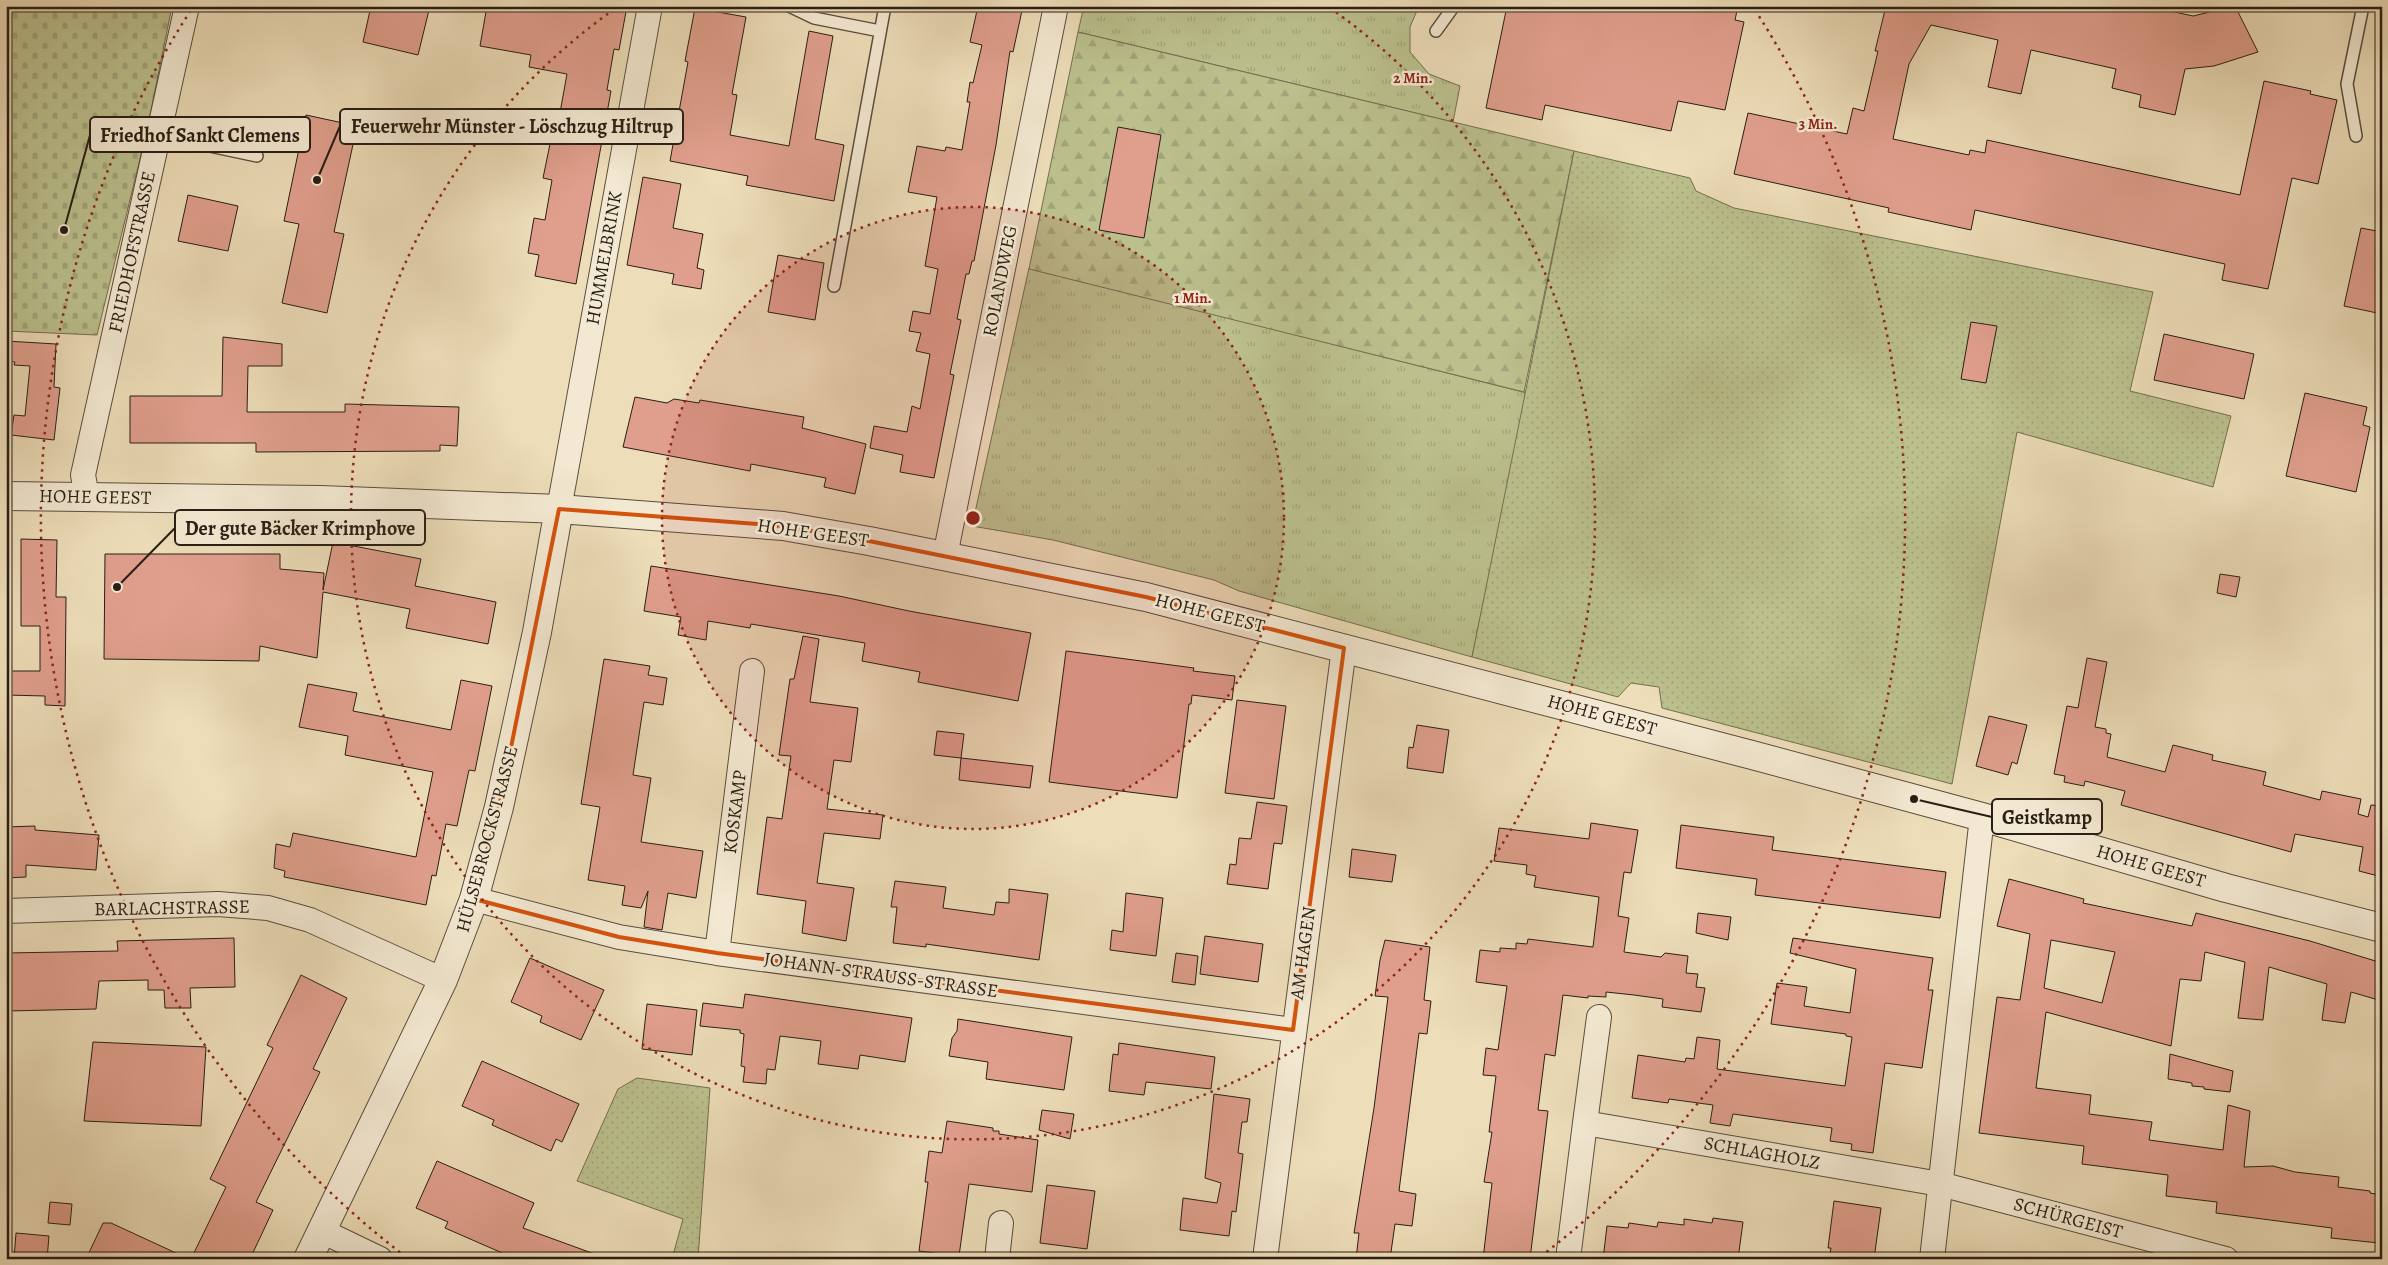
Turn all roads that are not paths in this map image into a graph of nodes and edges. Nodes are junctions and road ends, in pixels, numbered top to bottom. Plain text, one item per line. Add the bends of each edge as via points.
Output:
1 (187, 6) edge
2 (650, 6) edge
3 (789, 6) edge
4 (885, 6) edge
5 (1056, 6) edge
6 (1454, 6) edge
7 (2364, 6) edge
8 (880, 31) junction
9 (1436, 31) dead end
10 (158, 135) junction
11 (2356, 136) dead end
12 (256, 156) dead end
13 (834, 286) dead end
14 (6, 496) edge
15 (87, 497) junction
16 (559, 509) junction
17 (944, 556) junction
18 (1344, 648) junction
19 (752, 671) dead end
20 (1982, 817) junction
21 (474, 899) junction
22 (6, 911) edge
23 (2382, 928) edge
24 (717, 953) junction
25 (443, 980) junction
26 (1599, 1017) dead end
27 (1293, 1030) junction
28 (1585, 1122) junction
29 (1940, 1184) junction
30 (1001, 1223) dead end
31 (322, 1231) junction
32 (308, 1259) edge
33 (380, 1259) edge
34 (997, 1259) edge
35 (1265, 1259) edge
36 (1568, 1259) edge
37 (1932, 1259) edge
38 (2226, 1259) edge

1 - 10 street, FRIEDHOFSTRASSE
2 - 16 street, HUMMELBRINK
3 - 8 lane via 814,18
4 - 8 lane
5 - 17 street, ROLANDWEG
6 - 9 lane
7 - 11 lane via 2347,84
8 - 13 lane
10 - 12 lane
10 - 15 street, FRIEDHOFSTRASSE via 83,474
14 - 15 street, HOHE GEEST
15 - 16 street, HOHE GEEST via 321,500
16 - 17 street, HOHE GEEST via 783,526
16 - 21 street, HÜLSEBROCKSTRASSE via 500,808
17 - 18 street, HOHE GEEST via 1146,597
18 - 20 street, HOHE GEEST
18 - 27 street, AM HAGEN
19 - 24 street, KOSKAMP
20 - 23 street, HOHE GEEST via 2217,885
20 - 29 street
21 - 24 street, JOHANN-STRAUSS-STRASSE via 619,937
21 - 25 street, HÜLSEBROCKSTRASSE
22 - 25 street, BARLACHSTRASSE via 218,904 268,908 310,920
24 - 27 street, JOHANN-STRAUSS-STRASSE
25 - 31 street, HÜLSEBROCKSTRASSE
26 - 28 street
27 - 35 street, AM HAGEN
28 - 29 street, SCHLAGHOLZ
28 - 36 street
29 - 37 street
29 - 38 street, SCHÜRGEIST
30 - 34 street
31 - 32 street, HÜLSEBROCKSTRASSE
31 - 33 street

